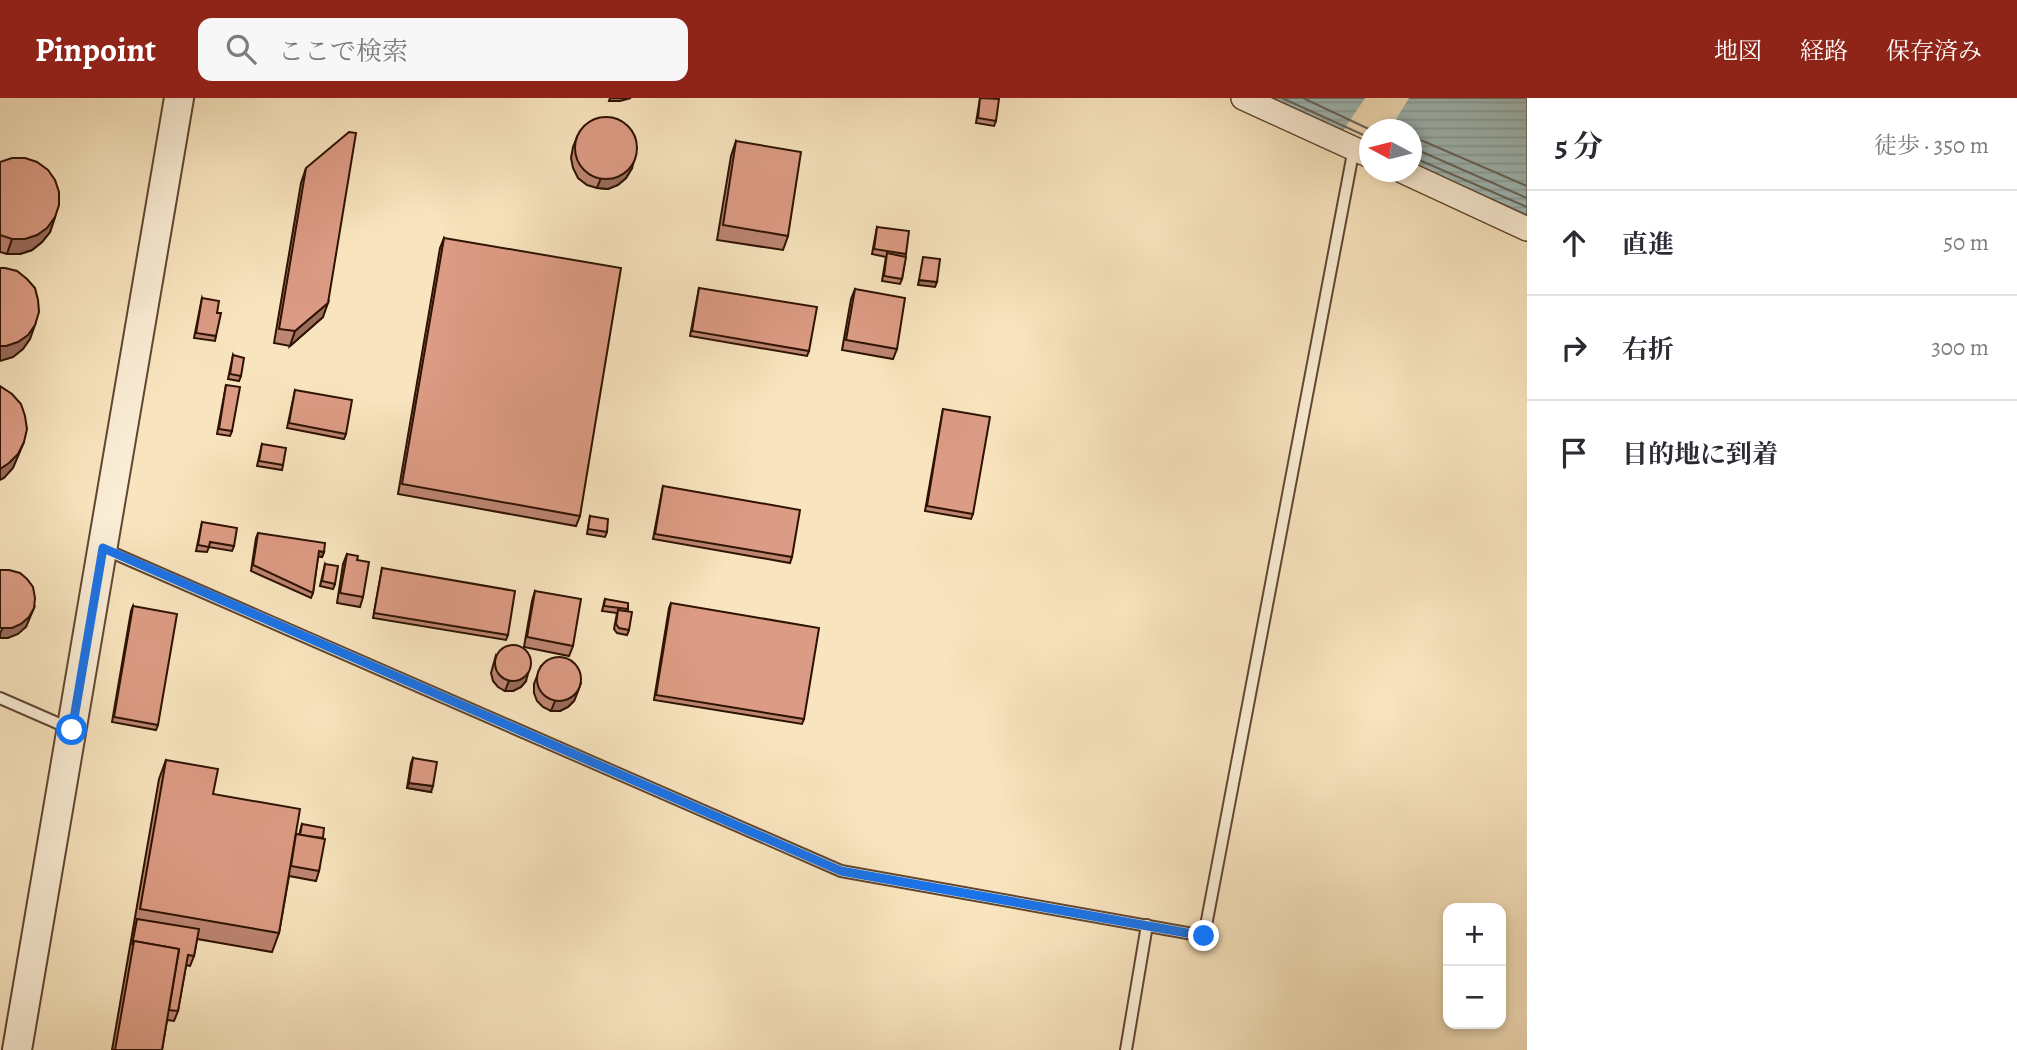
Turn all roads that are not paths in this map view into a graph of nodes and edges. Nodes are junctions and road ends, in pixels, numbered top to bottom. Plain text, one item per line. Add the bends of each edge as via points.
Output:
1 (180, 98) edge
2 (1243, 98) edge
3 (1359, 151) edge
4 (1359, 167) edge
5 (1422, 180) edge
6 (1527, 229) edge
7 (103, 548) junction
8 (0, 698) edge
9 (72, 730) junction
10 (1147, 925) junction
11 (17, 1050) edge
12 (1126, 1050) edge

1 - 7 street
2 - 3 street
4 - 10 lane via 1204,936
5 - 6 street
7 - 9 street
7 - 10 lane via 841,871
8 - 9 lane
9 - 11 street
10 - 12 lane

